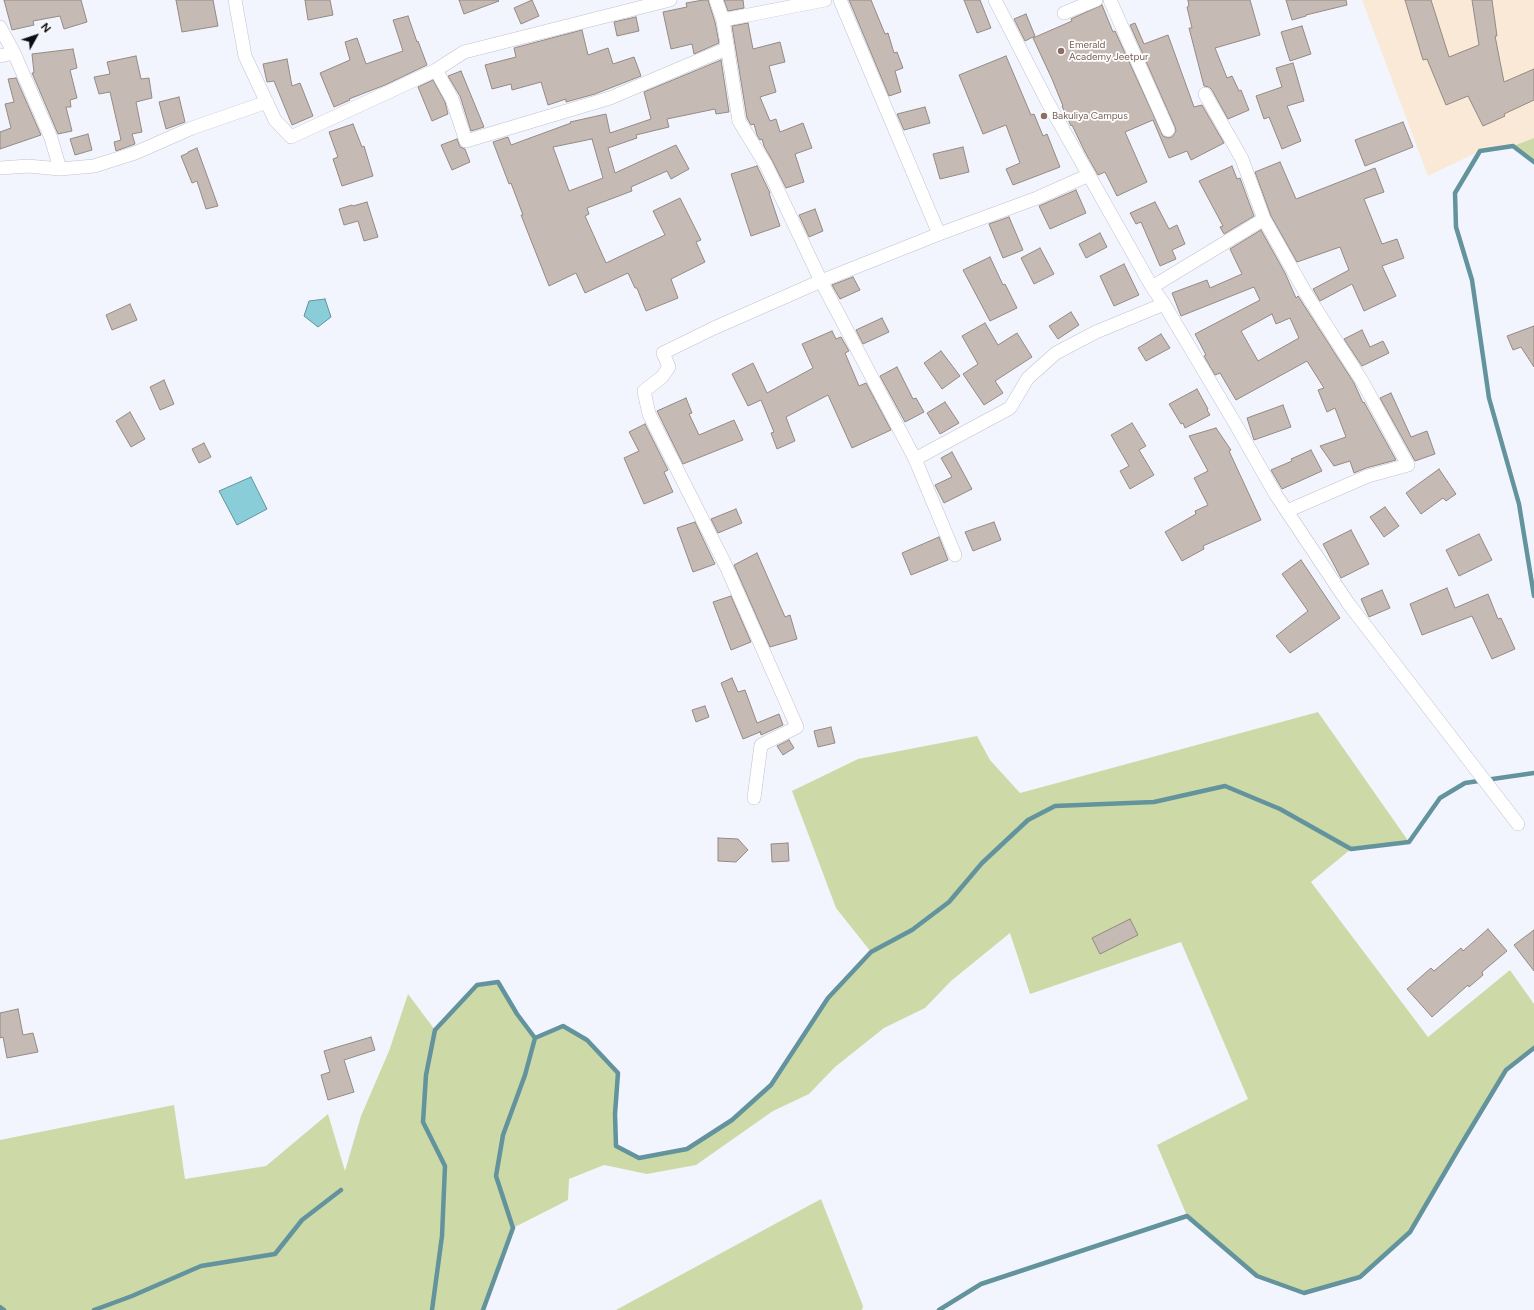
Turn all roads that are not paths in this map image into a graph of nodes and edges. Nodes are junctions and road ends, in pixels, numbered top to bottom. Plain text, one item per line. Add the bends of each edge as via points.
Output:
1 (235, 0) edge
2 (670, 0) edge
3 (716, 0) edge
4 (825, 0) edge
5 (840, 0) edge
6 (995, 0) edge
7 (1096, 0) edge
8 (1110, 0) edge
9 (1064, 13) dead end
10 (723, 20) junction
11 (0, 27) edge
12 (728, 48) junction
13 (14, 53) junction
14 (0, 56) edge
15 (436, 70) junction
16 (1205, 94) dead end
17 (267, 102) junction
18 (1168, 130) dead end
19 (0, 168) edge
20 (60, 169) junction
21 (1089, 175) junction
22 (1264, 219) junction
23 (939, 234) junction
24 (821, 281) junction
25 (1152, 287) junction
26 (1164, 304) junction
27 (915, 459) junction
28 (1287, 511) junction
29 (955, 554) dead end
30 (754, 798) dead end
31 (1518, 824) dead end

1 - 17 street via 245,56
2 - 15 street via 464,52
3 - 10 street
4 - 10 street
5 - 23 street
6 - 21 street
7 - 9 street
8 - 18 street
10 - 12 street
11 - 13 street
12 - 15 street via 610,98 466,141 452,99
12 - 24 street via 739,121 766,165
13 - 14 street
13 - 20 street via 51,138
15 - 17 street via 291,137 275,120
16 - 22 street via 1242,159
17 - 20 street via 192,128 135,153 102,164
19 - 20 street via 28,166
21 - 23 street via 1037,198
21 - 25 street
22 - 25 street
22 - 28 street via 1305,292 1362,380 1408,465 1368,476
23 - 24 street
24 - 27 street
24 - 30 street via 663,353 669,368 644,392 649,414 726,566 797,727 761,745
25 - 26 street
26 - 27 street via 1096,332 1056,353 1028,378 1010,408
26 - 28 street
27 - 29 street
28 - 31 street via 1348,603

